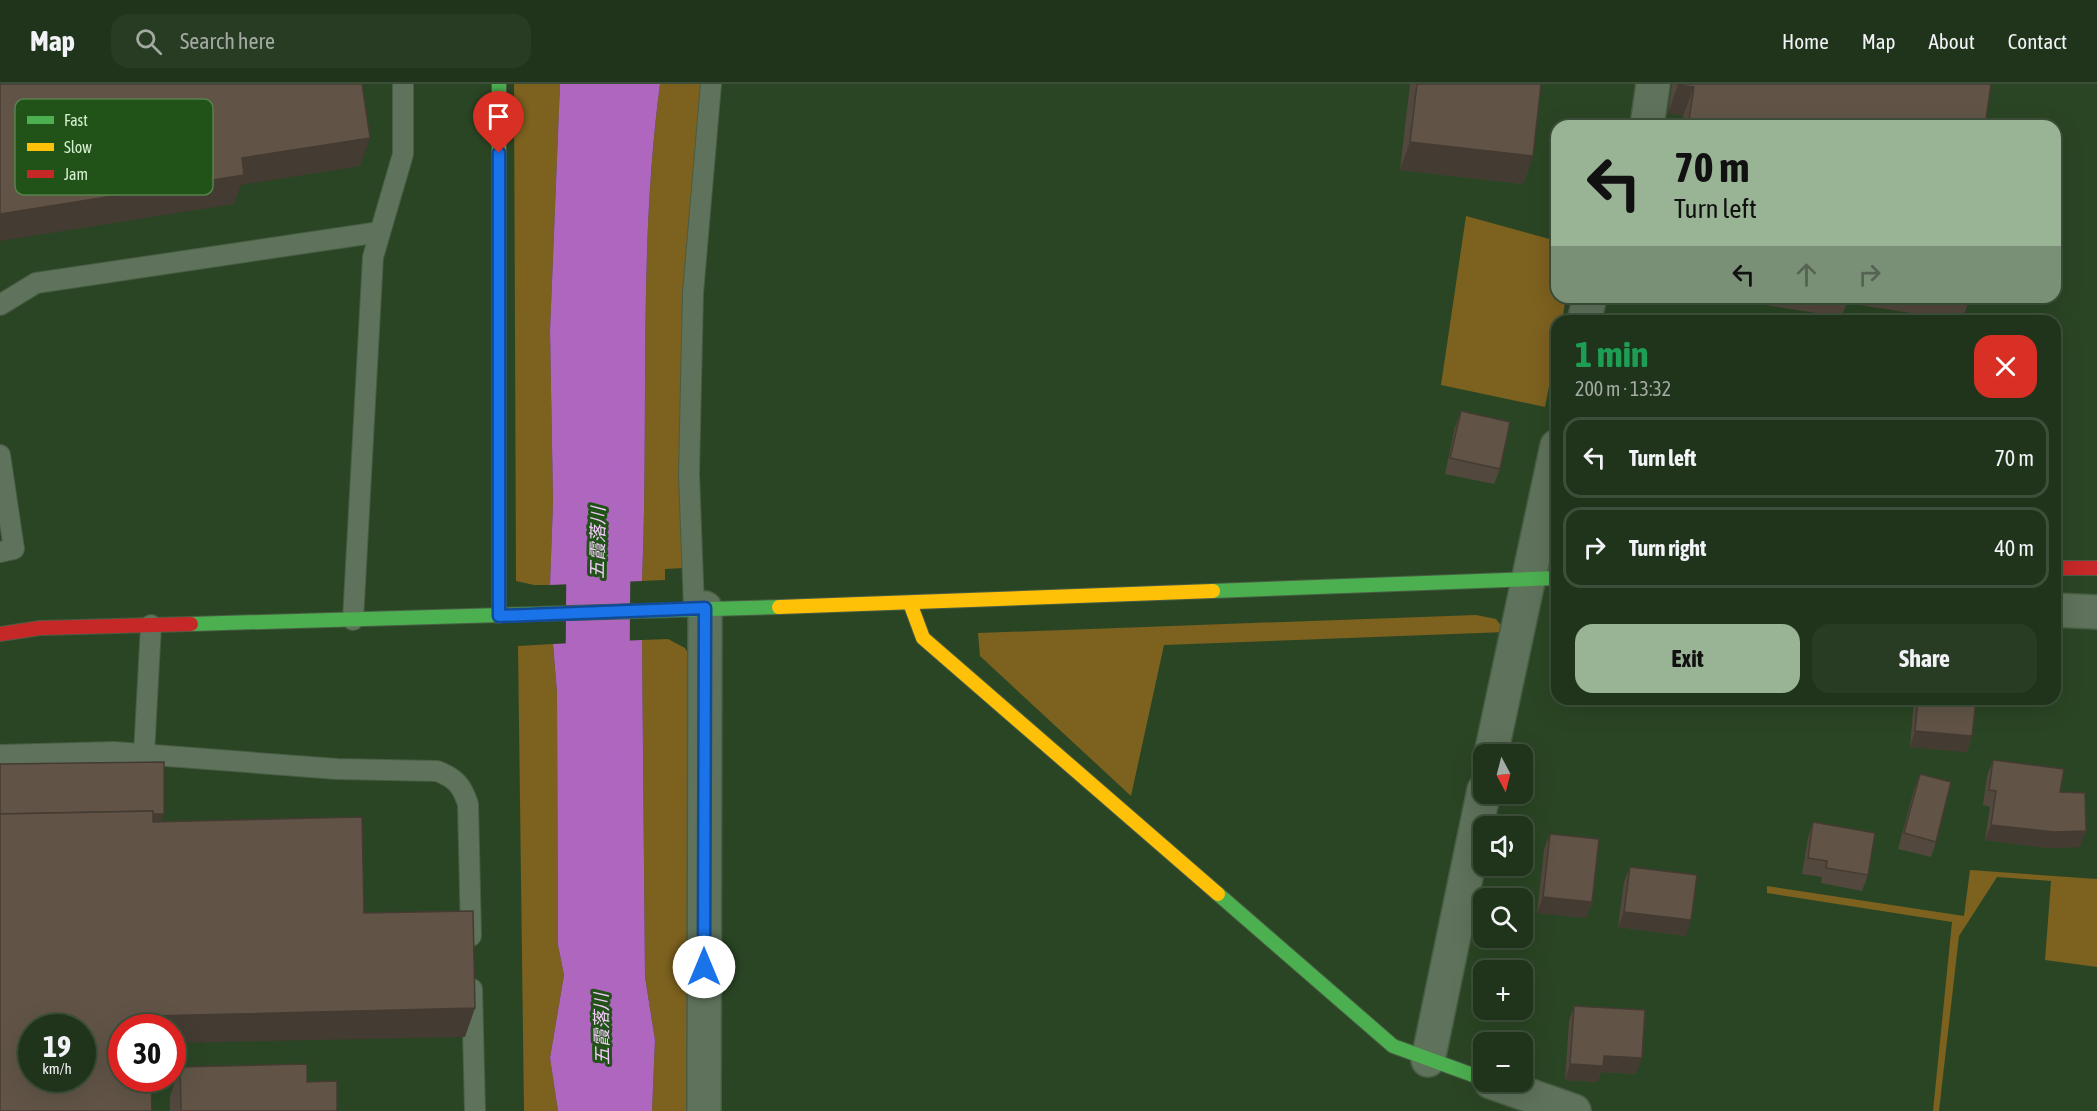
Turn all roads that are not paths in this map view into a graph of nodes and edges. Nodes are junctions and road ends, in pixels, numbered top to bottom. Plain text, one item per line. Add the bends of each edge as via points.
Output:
1 (403, 84) edge
2 (499, 84) edge
3 (711, 84) edge
4 (1653, 84) edge
5 (1648, 120) edge
6 (381, 232) junction
7 (0, 305) edge
8 (0, 455) edge
9 (1551, 499) edge
10 (0, 552) edge
11 (2061, 568) edge
12 (2097, 568) edge
13 (1542, 578) edge
14 (910, 603) junction
15 (700, 608) junction
16 (2061, 610) edge
17 (2097, 612) edge
18 (499, 616) junction
19 (353, 620) junction
20 (151, 625) junction
21 (0, 634) edge
22 (1494, 744) edge
23 (144, 754) junction
24 (0, 755) edge
25 (1481, 804) edge
26 (1428, 1060) junction
27 (1473, 1075) edge
28 (1520, 1092) edge
29 (475, 1111) edge
30 (704, 1111) edge
31 (1574, 1111) edge

1 - 6 lane via 404,154
2 - 18 street
3 - 15 lane via 693,293 689,474
4 - 5 street
6 - 7 lane via 36,283
6 - 19 lane via 373,257
8 - 10 lane via 14,549
9 - 13 street
11 - 12 street
13 - 14 street
13 - 22 street
14 - 15 street
14 - 26 street via 923,638 1393,1046
15 - 18 street
15 - 30 street
16 - 17 street
18 - 19 street
19 - 20 street
20 - 21 street via 40,628
20 - 23 lane
23 - 24 lane
23 - 29 lane via 336,769 437,771 451,776 463,787 468,804
25 - 26 street
26 - 27 street
28 - 31 street

